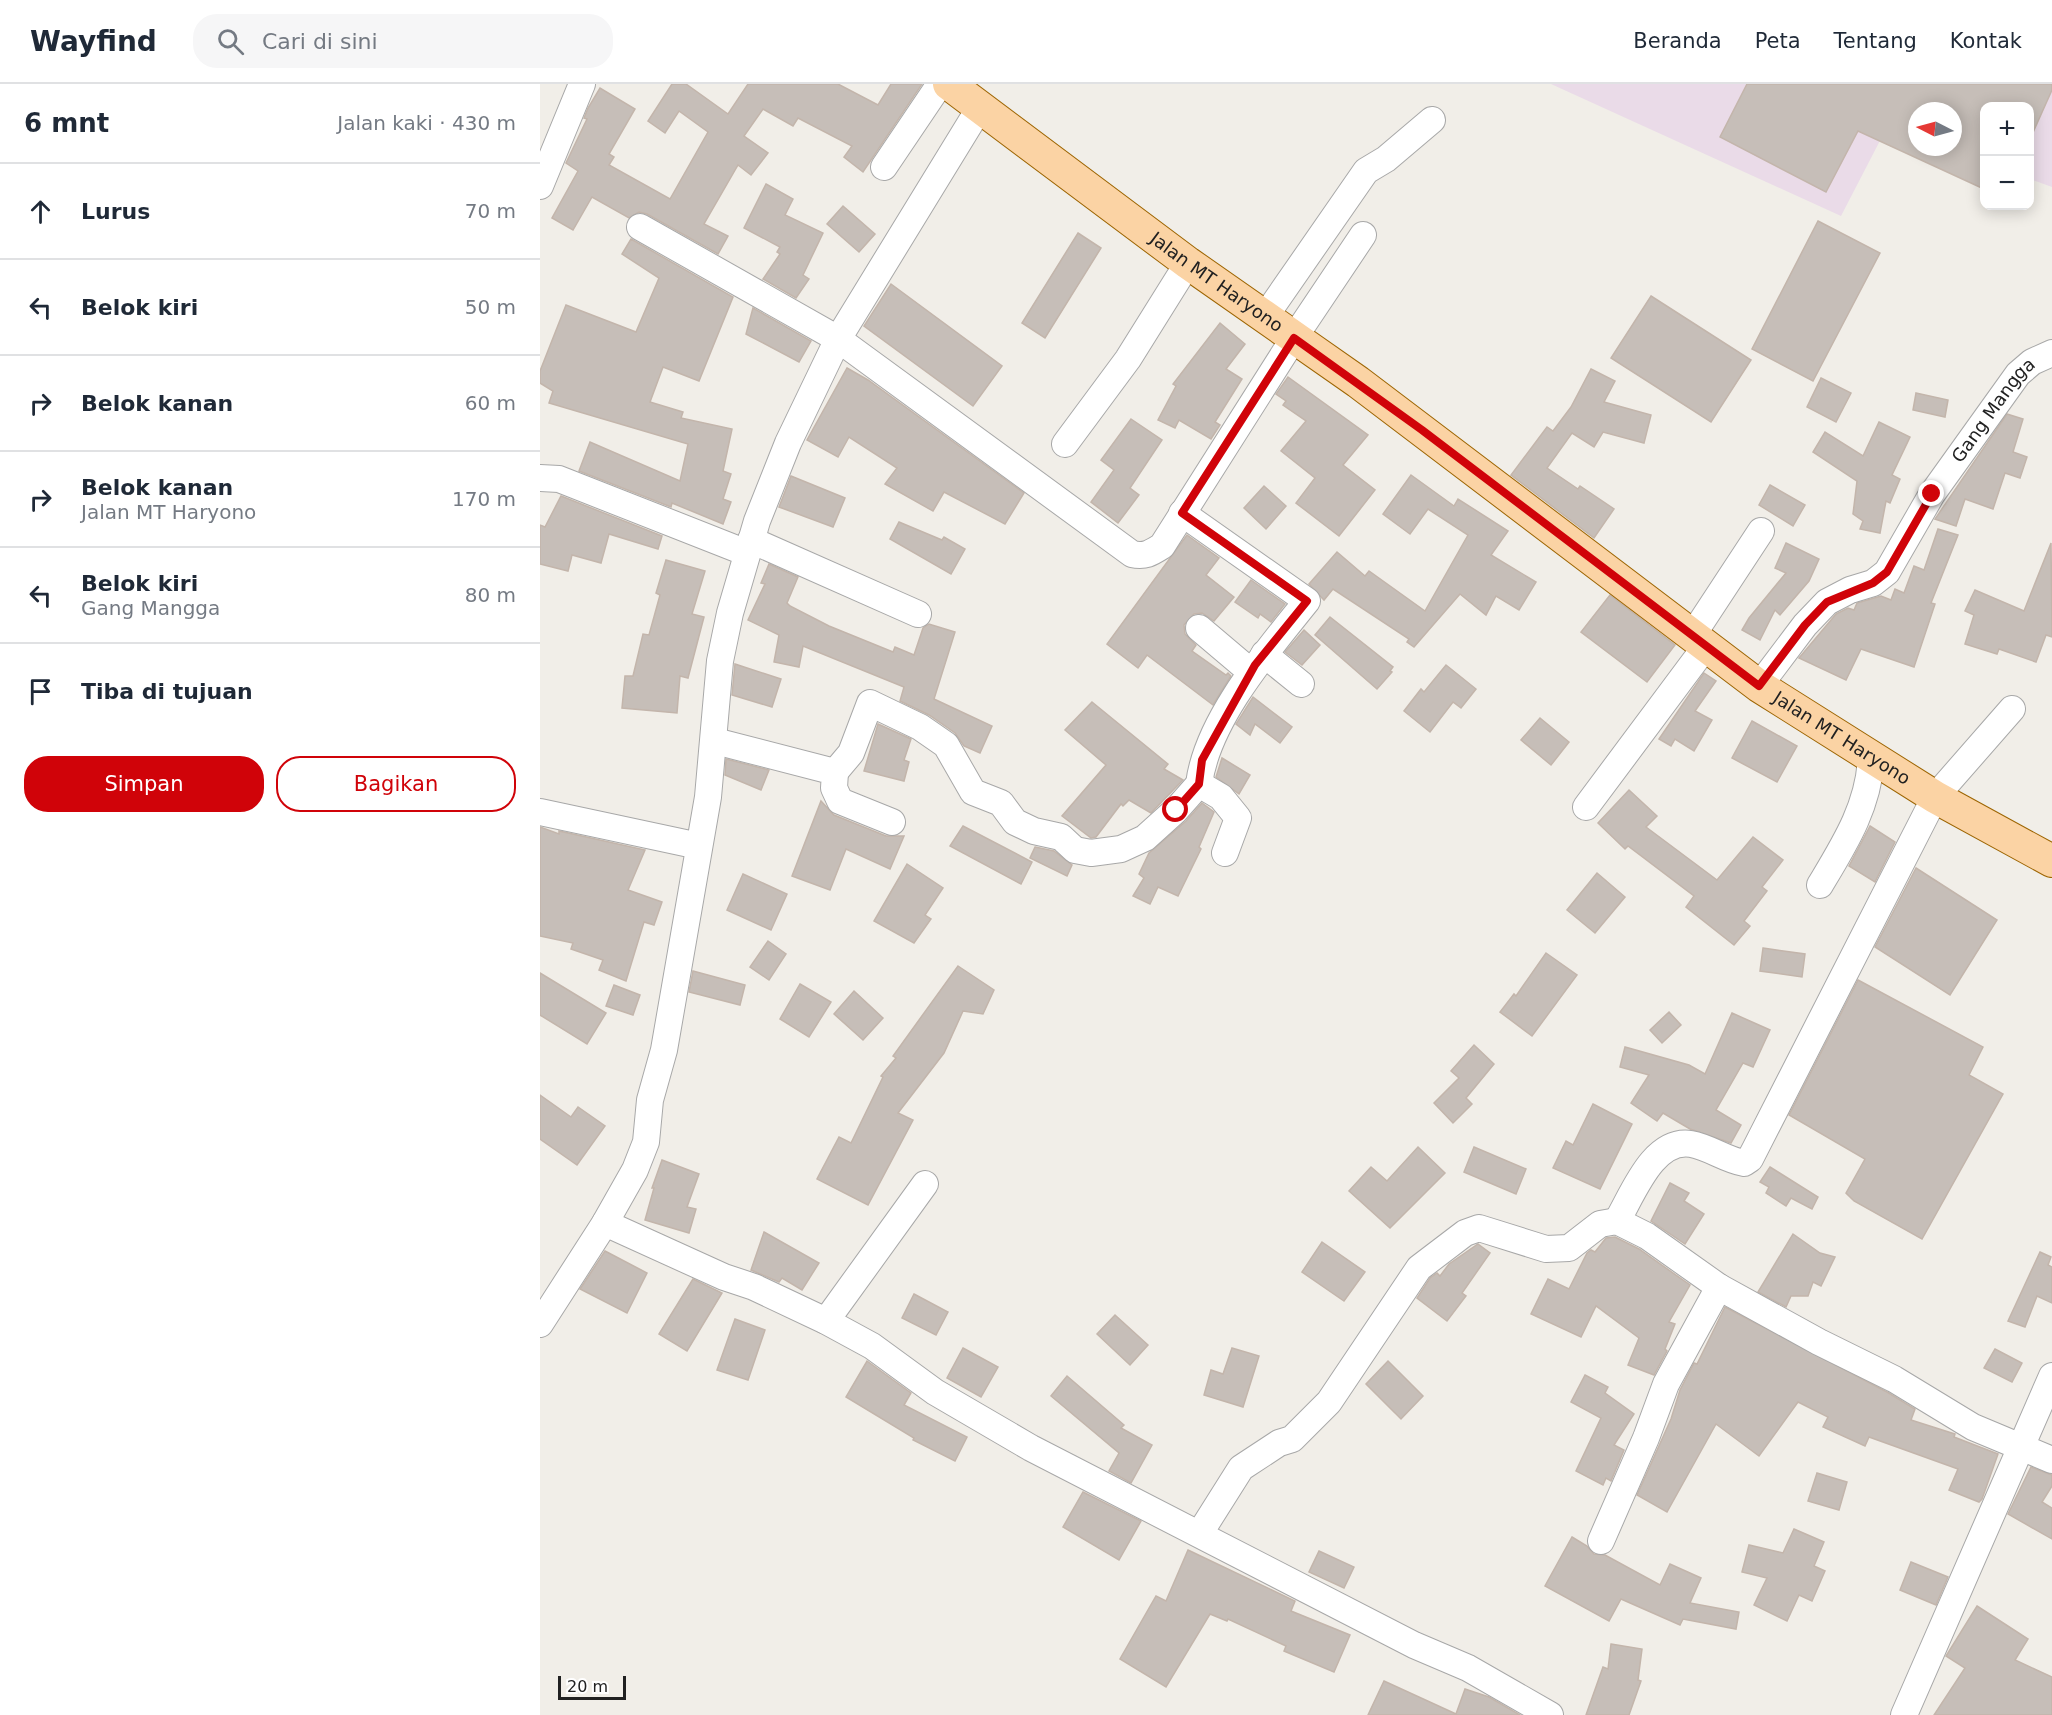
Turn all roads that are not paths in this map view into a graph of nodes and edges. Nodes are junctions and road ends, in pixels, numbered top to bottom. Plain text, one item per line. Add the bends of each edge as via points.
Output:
1 (582, 84) edge
2 (940, 84) edge
3 (949, 84) edge
4 (979, 109) junction
5 (1432, 120) dead end
6 (884, 168) dead end
7 (540, 186) edge
8 (640, 227) dead end
9 (1363, 235) dead end
10 (1188, 263) junction
11 (1264, 318) junction
12 (1294, 338) junction
13 (838, 339) junction
14 (2052, 353) edge
15 (1065, 444) dead end
16 (540, 478) edge
17 (1182, 513) junction
18 (1761, 531) dead end
19 (749, 546) junction
20 (918, 614) dead end
21 (1199, 628) dead end
22 (1699, 641) junction
23 (1258, 663) junction
24 (1301, 684) dead end
25 (1759, 686) junction
26 (2012, 709) dead end
27 (715, 741) junction
28 (1871, 758) junction
29 (834, 772) junction
30 (1199, 784) junction
31 (1935, 797) junction
32 (1586, 807) dead end
33 (540, 812) edge
34 (892, 822) dead end
35 (699, 846) junction
36 (1225, 852) dead end
37 (2052, 861) edge
38 (1820, 885) dead end
39 (925, 1184) dead end
40 (1617, 1221) junction
41 (605, 1222) junction
42 (1719, 1287) junction
43 (826, 1321) junction
44 (540, 1324) edge
45 (2052, 1376) edge
46 (2020, 1448) junction
47 (2052, 1460) edge
48 (1200, 1533) junction
49 (1600, 1541) dead end
50 (1550, 1715) edge
51 (1904, 1715) edge

1 - 7 street
2 - 6 street
3 - 4 main road, Jalan MT Haryono
4 - 10 main road, Jalan MT Haryono
4 - 13 street
5 - 11 street via 1366,171
8 - 13 street
9 - 12 street
10 - 11 main road, Jalan MT Haryono
10 - 15 street via 1128,359
11 - 12 main road, Jalan MT Haryono
12 - 17 street
12 - 22 main road, Jalan MT Haryono via 1413,423
13 - 17 street via 1132,554 1151,554 1162,546
13 - 19 street via 788,442
14 - 25 street, Gang Mangga via 2018,374 1932,494 1887,572 1873,583 1827,602
16 - 19 street via 559,479
17 - 23 street via 1307,601
18 - 22 street
19 - 20 street
19 - 27 street via 720,661
21 - 23 street
22 - 25 main road, Jalan MT Haryono
22 - 32 street
23 - 24 street
23 - 30 street via 1202,760
25 - 28 main road, Jalan MT Haryono
26 - 31 street
27 - 29 street
27 - 35 street
28 - 31 main road, Jalan MT Haryono
28 - 38 street via 1870,780 1859,812
29 - 30 street via 851,753 870,704 920,727 946,745 974,792 1001,803 1015,822 1061,837 1075,850 1091,853 1121,849 1145,838
29 - 34 street via 834,788 840,801
30 - 36 street via 1221,797 1238,818
31 - 37 main road, Jalan MT Haryono
31 - 40 street via 1750,1159 1736,1162 1691,1144 1671,1145 1656,1156
33 - 35 street
35 - 41 street via 664,1050 650,1100 646,1142
39 - 43 street
40 - 42 street via 1647,1236
40 - 48 street via 1600,1224 1569,1248 1546,1249 1479,1228 1441,1249 1419,1268 1329,1402 1292,1439 1241,1468
41 - 43 street
41 - 44 street
42 - 46 street via 1894,1379 1973,1427
42 - 49 street via 1666,1384
43 - 48 street via 1031,1448
45 - 46 street
46 - 47 street
46 - 51 street
48 - 50 street via 1414,1645 1468,1668

